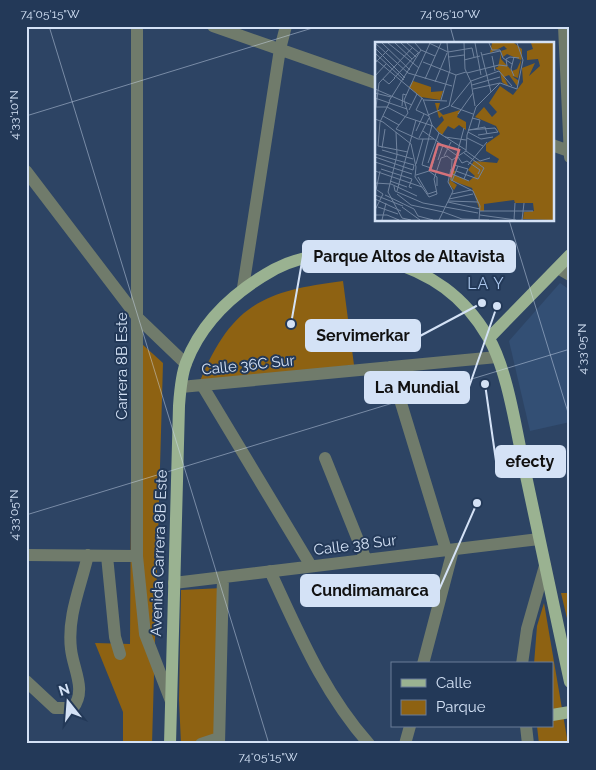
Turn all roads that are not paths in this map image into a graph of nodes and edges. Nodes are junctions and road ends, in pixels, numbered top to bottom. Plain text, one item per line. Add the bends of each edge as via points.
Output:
1 (137, 26) edge
2 (213, 26) edge
3 (286, 26) edge
4 (564, 26) edge
5 (280, 49) junction
6 (375, 83) edge
7 (554, 146) edge
8 (569, 154) edge
9 (26, 171) edge
10 (570, 256) edge
11 (558, 268) junction
12 (570, 275) edge
13 (244, 288) junction
14 (138, 318) junction
15 (489, 338) junction
16 (497, 357) junction
17 (186, 364) junction
18 (390, 367) junction
19 (202, 385) junction
20 (181, 387) junction
21 (325, 458) dead end
22 (539, 539) junction
23 (450, 550) junction
24 (26, 555) edge
25 (88, 555) junction
26 (107, 556) junction
27 (137, 556) junction
28 (366, 560) junction
29 (311, 566) junction
30 (545, 566) junction
31 (270, 571) junction
32 (223, 577) junction
33 (174, 583) junction
34 (120, 654) dead end
35 (424, 662) edge
36 (522, 662) edge
37 (26, 681) edge
38 (570, 682) edge
39 (171, 701) junction
40 (570, 712) edge
41 (554, 715) edge
42 (409, 728) edge
43 (526, 728) edge
44 (219, 741) edge
45 (170, 744) edge
46 (200, 744) edge
47 (369, 744) edge
48 (405, 744) edge
49 (528, 744) edge

1 - 14 street, Carrera 8B Este
2 - 5 street
3 - 5 street
4 - 8 street
5 - 6 street
5 - 13 street
7 - 8 street
9 - 14 street
10 - 11 main road
11 - 12 street
11 - 15 main road
13 - 15 main road, Avenida Carrera 8B Este via 278,267 305,258 330,254 378,258 415,270 447,288
13 - 17 main road, Avenida Carrera 8B Este via 222,307 208,325
14 - 17 street
14 - 27 street, Carrera 8B Este
15 - 16 main road, Avenida Carrera 8B Este
16 - 18 street, Calle 36C Sur
16 - 22 main road, Avenida Carrera 8B Este
17 - 20 main road, Avenida Carrera 8B Este
18 - 19 street, Calle 36C Sur
18 - 23 street
19 - 20 street, Calle 36C Sur
19 - 29 street
20 - 33 main road, Avenida Carrera 8B Este
21 - 28 street
22 - 23 street, Calle 38 Sur
22 - 30 main road, Avenida Carrera 8B Este
23 - 28 street, Calle 38 Sur
23 - 35 street
24 - 25 street
25 - 26 street
25 - 37 street via 70,628 79,700 73,708 55,708
26 - 27 street
26 - 34 street via 115,636
27 - 39 street, Carrera 8B Este via 145,634
28 - 29 street, Calle 38 Sur
29 - 31 street, Calle 38 Sur
30 - 36 street via 530,615
30 - 38 main road, Avenida Carrera 8B Este
31 - 32 street, Calle 38 Sur
31 - 47 street via 327,688
32 - 33 street, Calle 38 Sur
32 - 44 street
33 - 39 main road, Avenida Carrera 8B Este
39 - 45 main road, Avenida Carrera 8B Este
40 - 41 main road
42 - 48 street
43 - 49 street
44 - 46 street

